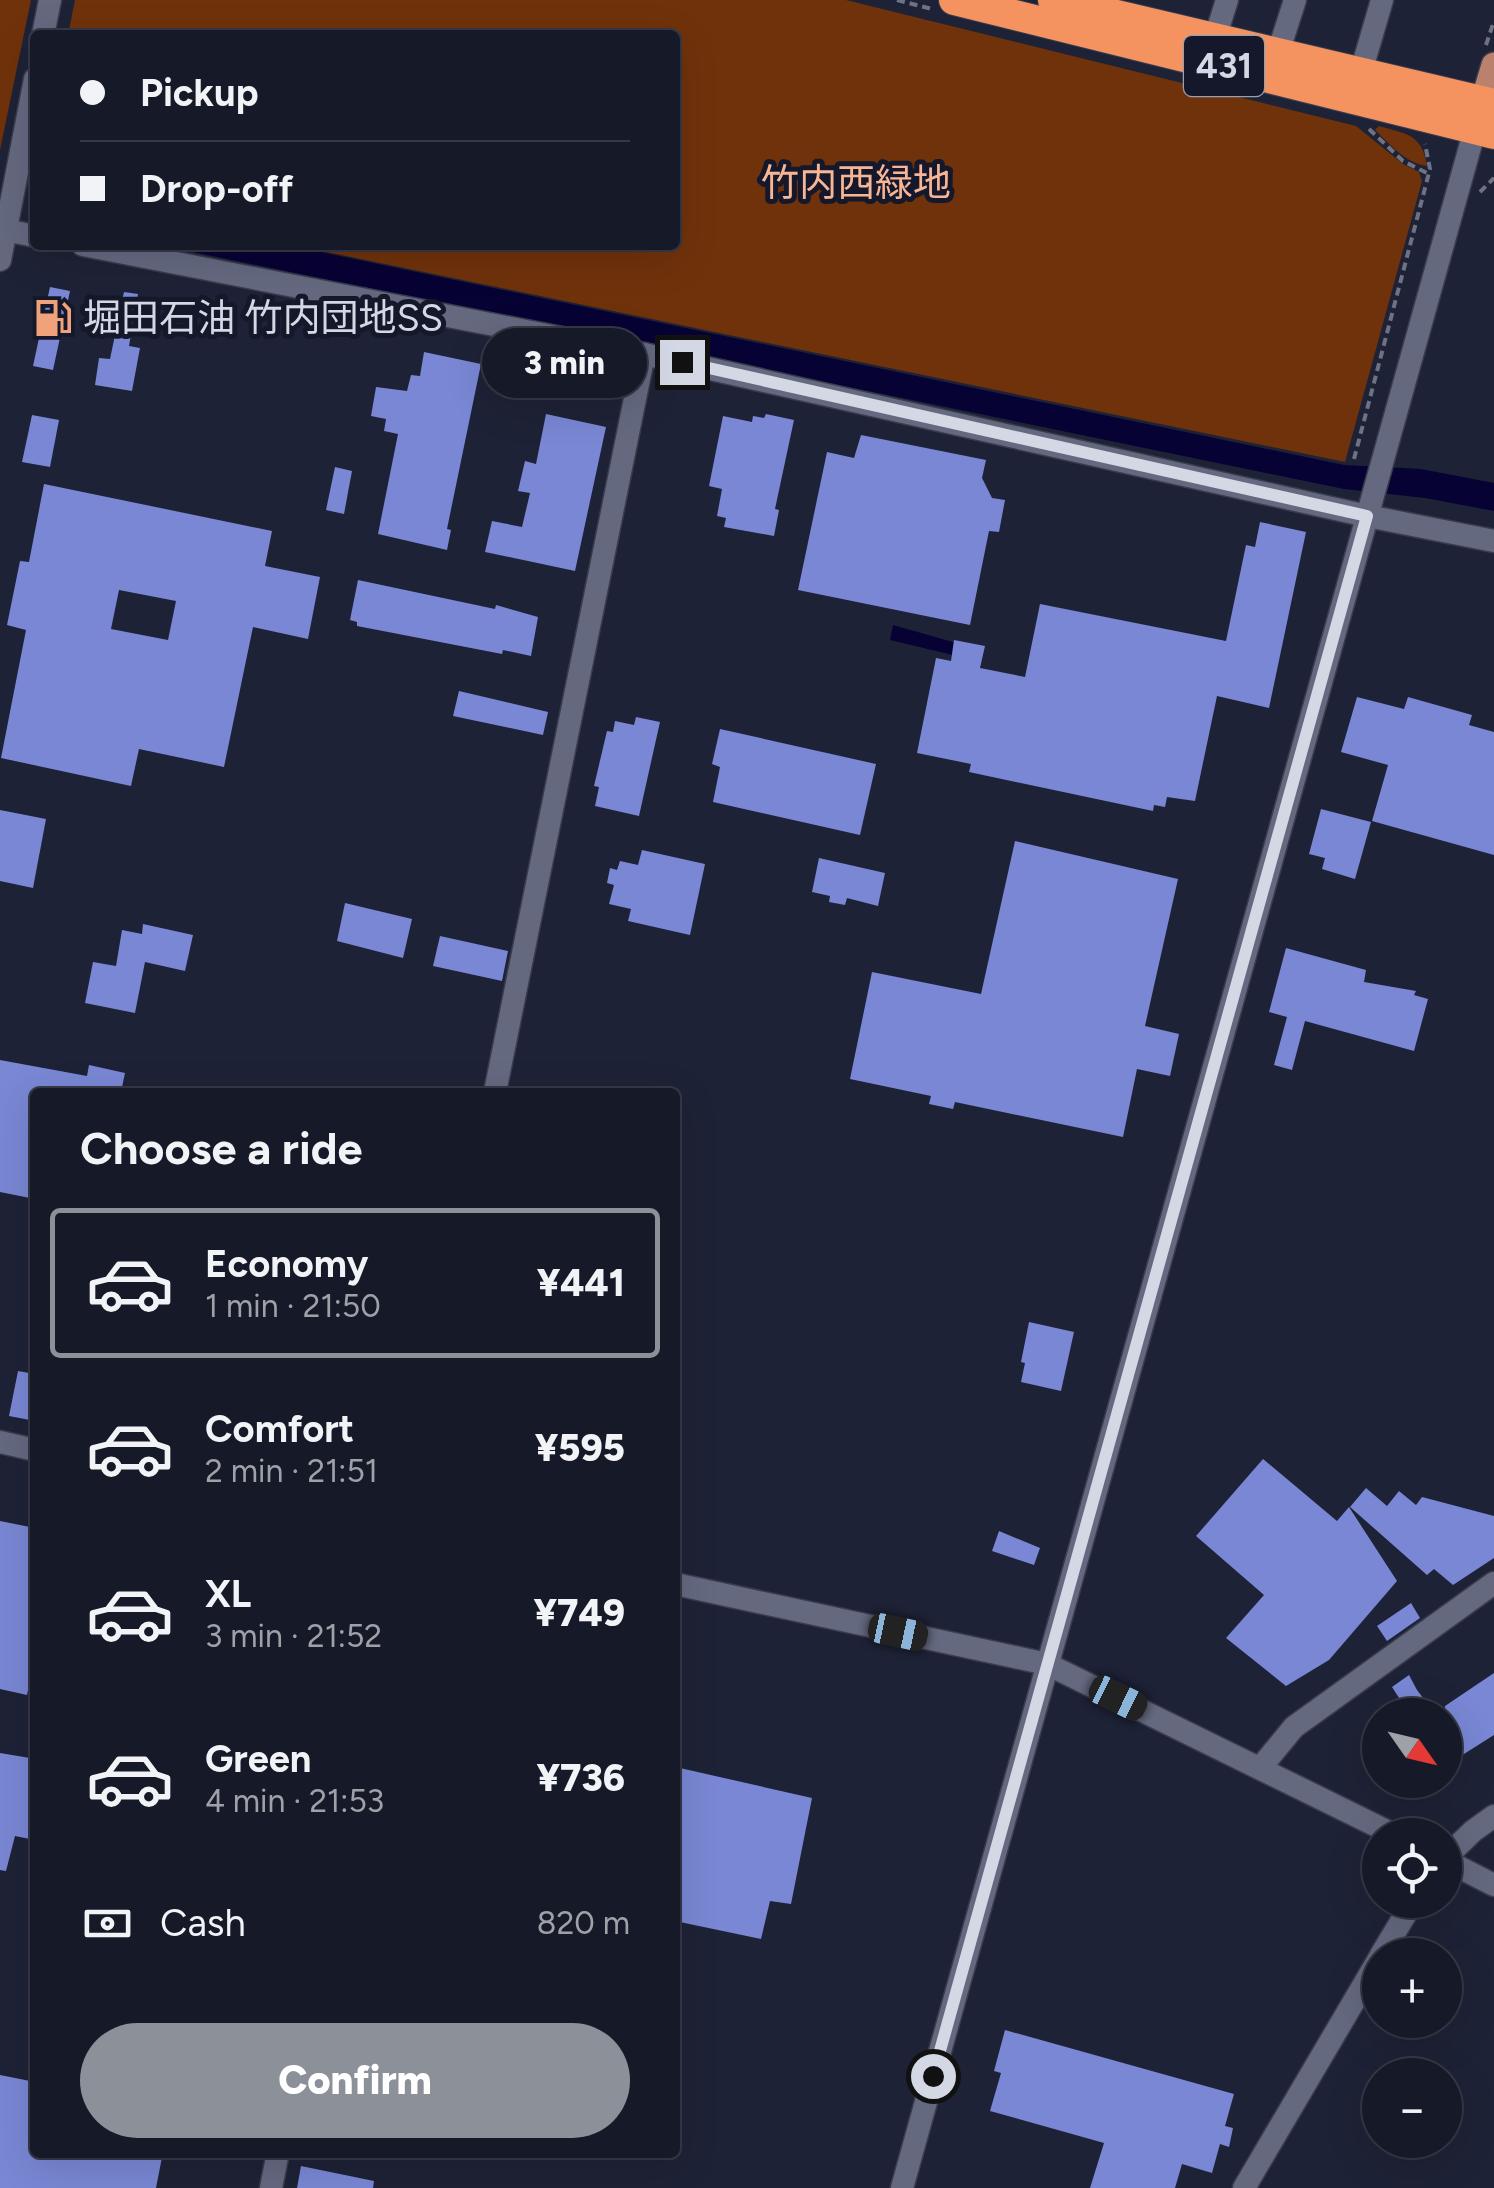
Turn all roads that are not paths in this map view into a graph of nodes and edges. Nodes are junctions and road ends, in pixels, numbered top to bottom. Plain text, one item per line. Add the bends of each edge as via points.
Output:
1 (50, 0) edge
2 (954, 0) edge
3 (1228, 0) edge
4 (1295, 0) edge
5 (1382, 0) edge
6 (1069, 2) edge
7 (45, 30) edge
8 (1215, 38) junction
9 (1278, 54) junction
10 (1489, 58) edge
11 (1361, 72) junction
12 (30, 105) edge
13 (1486, 117) edge
14 (5, 224) edge
15 (30, 234) edge
16 (110, 250) edge
17 (0, 260) edge
18 (644, 354) junction
19 (1367, 516) junction
20 (1494, 540) edge
21 (495, 1088) edge
22 (0, 1442) edge
23 (30, 1449) edge
24 (1494, 1582) edge
25 (680, 1585) edge
26 (1047, 1664) junction
27 (1261, 1767) junction
28 (1494, 1816) edge
29 (1362, 1818) edge
30 (1462, 1841) edge
31 (1462, 1868) edge
32 (1494, 1885) edge
33 (1362, 1987) edge
34 (277, 2158) edge
35 (271, 2188) edge
36 (902, 2188) edge
37 (1244, 2188) edge

1 - 7 street
2 - 13 highway, 431
3 - 8 street
4 - 9 street
5 - 11 street
6 - 8 highway, 431
8 - 9 highway, 431
9 - 11 highway, 431
10 - 13 main road
11 - 13 highway, 431
12 - 14 street
13 - 19 street
14 - 15 street
14 - 17 street
16 - 18 street
18 - 19 street
18 - 21 street
19 - 20 street
19 - 26 street
22 - 23 street
24 - 27 street via 1294,1728
25 - 26 street
26 - 27 street
26 - 36 street
27 - 29 street
28 - 30 street
31 - 32 street
33 - 37 street
34 - 35 street

